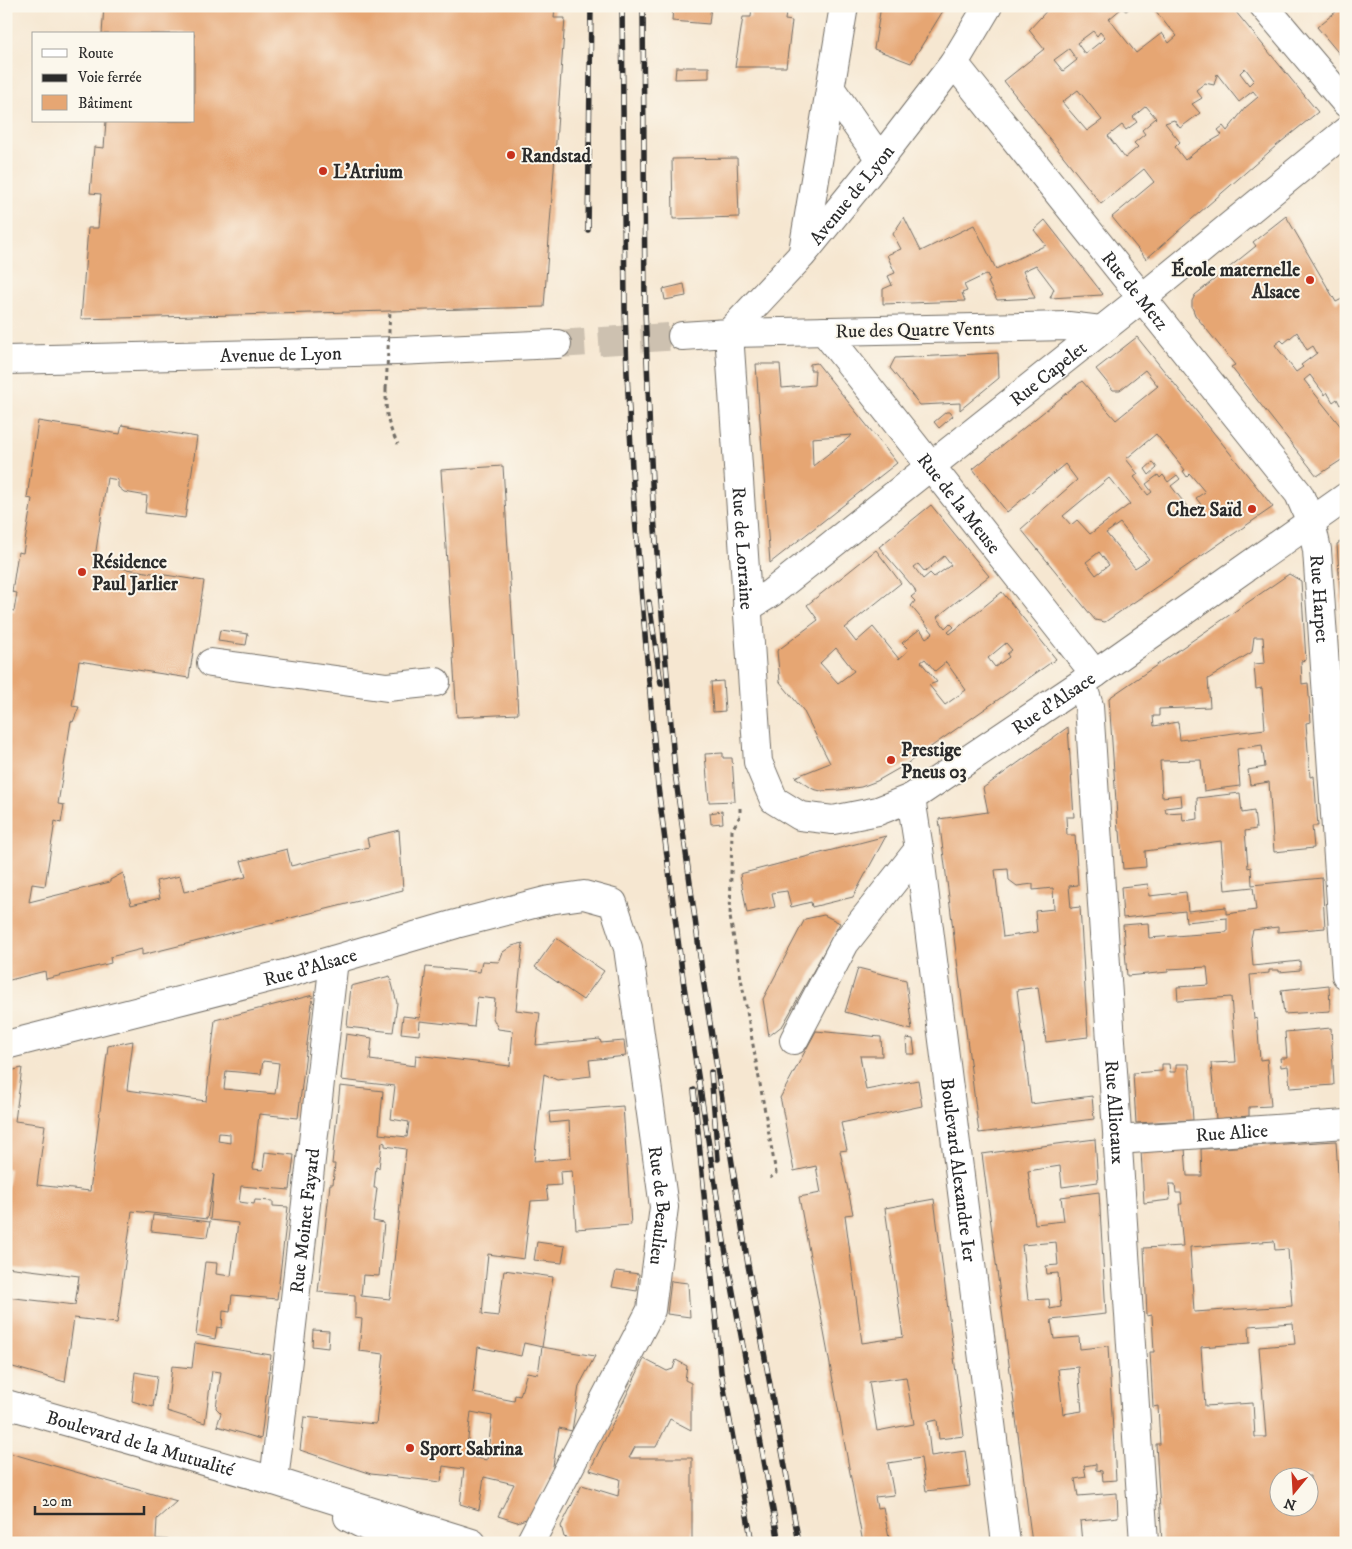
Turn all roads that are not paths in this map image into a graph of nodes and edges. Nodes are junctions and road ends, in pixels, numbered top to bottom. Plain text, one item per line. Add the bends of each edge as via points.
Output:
1 (844, 6) edge
2 (988, 6) edge
3 (1264, 6) edge
4 (954, 63) junction
5 (831, 89) junction
6 (1346, 103) edge
7 (1346, 132) edge
8 (880, 159) junction
9 (802, 255) junction
10 (1142, 298) junction
11 (1101, 330) junction
12 (824, 331) junction
13 (729, 333) junction
14 (682, 336) tunnel mouth
15 (557, 344) tunnel mouth
16 (6, 360) edge
17 (930, 466) junction
18 (1346, 497) edge
19 (1311, 522) junction
20 (747, 608) junction
21 (211, 663) dead end
22 (1089, 678) junction
23 (436, 682) dead end
24 (758, 762) joint
25 (911, 798) junction
26 (920, 849) junction
27 (613, 903) joint
28 (334, 960) junction
29 (1346, 975) edge
30 (794, 1040) dead end
31 (6, 1044) edge
32 (1346, 1124) edge
33 (1117, 1140) junction
34 (6, 1404) edge
35 (274, 1481) junction
36 (400, 1543) edge
37 (472, 1543) edge
38 (530, 1543) edge
39 (1006, 1543) edge
40 (1144, 1543) edge

1 - 5 street
2 - 4 street, Avenue de Lyon
3 - 6 street
4 - 8 street, Avenue de Lyon
4 - 10 street, Rue de Metz
5 - 8 street
5 - 9 street
7 - 10 street, Rue Capelet
8 - 9 street, Avenue de Lyon
9 - 13 street, Avenue de Lyon
10 - 11 street, Rue Capelet
10 - 19 street, Rue de Metz via 1299,494
11 - 12 street, Rue des Quatre Vents via 1068,326
11 - 17 street, Rue Capelet
12 - 13 street, Rue des Quatre Vents
12 - 17 street, Rue de la Meuse
13 - 14 street
13 - 20 street, Rue de Lorraine
15 - 16 street, Avenue de Lyon
17 - 20 street, Rue Capelet via 771,593
17 - 22 street, Rue de la Meuse
18 - 19 street, Rue d'Alsace
19 - 22 street, Rue d'Alsace
19 - 29 street, Rue Harpet via 1317,550
20 - 24 street, Rue de Lorraine
21 - 23 street via 387,687
22 - 25 street, Rue d'Alsace
22 - 33 street, Rue Alliotaux
24 - 25 street, Rue d'Alsace via 774,800 800,816 833,820 878,811
25 - 26 street, Boulevard Alexandre Ier
26 - 30 street via 845,943
26 - 39 street, Boulevard Alexandre Ier
27 - 28 street, Rue d'Alsace via 584,895 550,900
27 - 38 street, Rue de Beaulieu via 628,948 664,1208 652,1310
28 - 31 street, Rue d'Alsace
28 - 35 street, Rue Moinet Fayard
32 - 33 street, Rue Alice
33 - 40 street, Rue Alliotaux
34 - 35 street, Boulevard de la Mutualité
35 - 36 street, Boulevard de la Mutualité
35 - 37 street, Boulevard de la Mutualité

